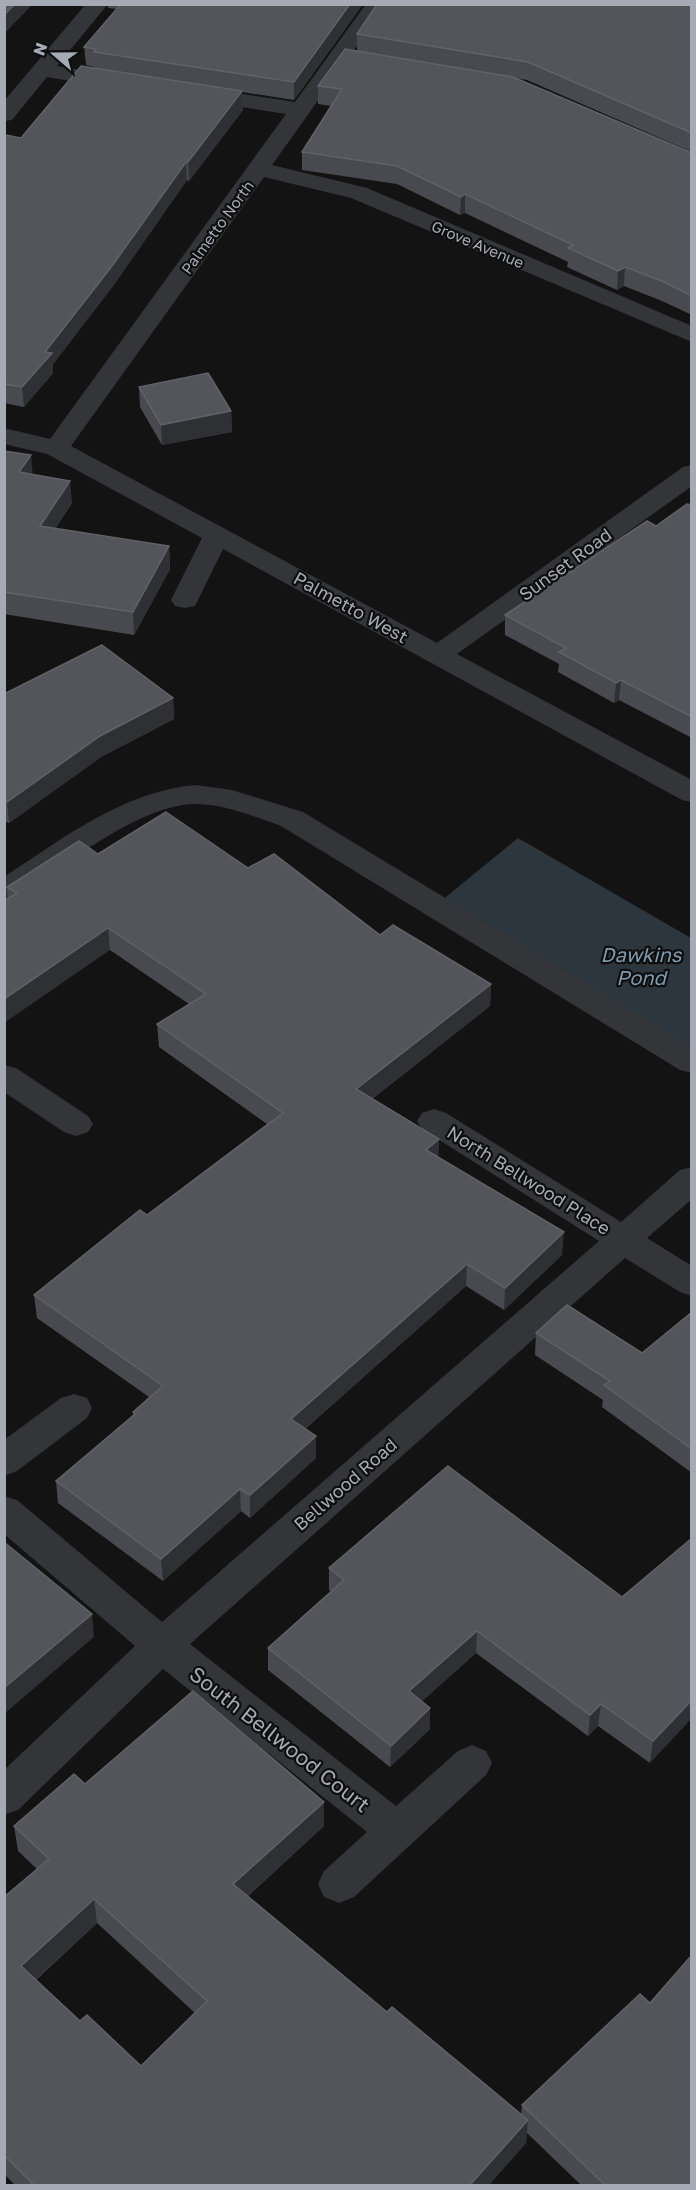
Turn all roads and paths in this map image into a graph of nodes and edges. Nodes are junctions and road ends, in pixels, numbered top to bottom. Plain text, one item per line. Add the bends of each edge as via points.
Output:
1 (98, 4) edge
2 (377, 4) edge
3 (42, 70) junction
4 (136, 85) edge
5 (183, 92) edge
6 (301, 110) junction
7 (4, 115) edge
8 (259, 169) junction
9 (692, 335) edge
10 (4, 435) edge
11 (56, 448) junction
12 (692, 473) edge
13 (655, 499) junction
14 (682, 512) edge
15 (217, 534) junction
16 (185, 600) dead end
17 (438, 655) junction
18 (692, 794) edge
19 (4, 892) edge
20 (692, 1062) edge
21 (4, 1076) edge
22 (434, 1121) dead end
23 (76, 1124) dead end
24 (692, 1179) edge
25 (623, 1239) junction
26 (692, 1283) edge
27 (74, 1408) dead end
28 (4, 1461) edge
29 (4, 1511) edge
30 (162, 1645) junction
31 (472, 1763) dead end
32 (4, 1797) edge
33 (398, 1832) junction
34 (339, 1884) dead end

1 - 3 street
2 - 6 street, Palmetto North via 351,59
3 - 4 street
3 - 7 street
5 - 6 street
6 - 8 street, Palmetto North
8 - 9 street, Grove Avenue via 358,193
8 - 11 street, Palmetto North
10 - 11 street, Palmetto West
11 - 15 street, Palmetto West
12 - 13 street, Sunset Road
13 - 14 street
13 - 17 street, Sunset Road
15 - 16 street
15 - 17 street, Palmetto West
17 - 18 street, Palmetto West
19 - 20 street via 113,821 148,803 192,794 244,802 292,819
21 - 23 street
22 - 25 street, North Bellwood Place
24 - 25 street, Bellwood Road
25 - 26 street, North Bellwood Place
25 - 30 street, Bellwood Road
27 - 28 street
29 - 30 street, South Bellwood Court
30 - 32 street, Bellwood Road
30 - 33 street, South Bellwood Court
31 - 33 street
33 - 34 street

